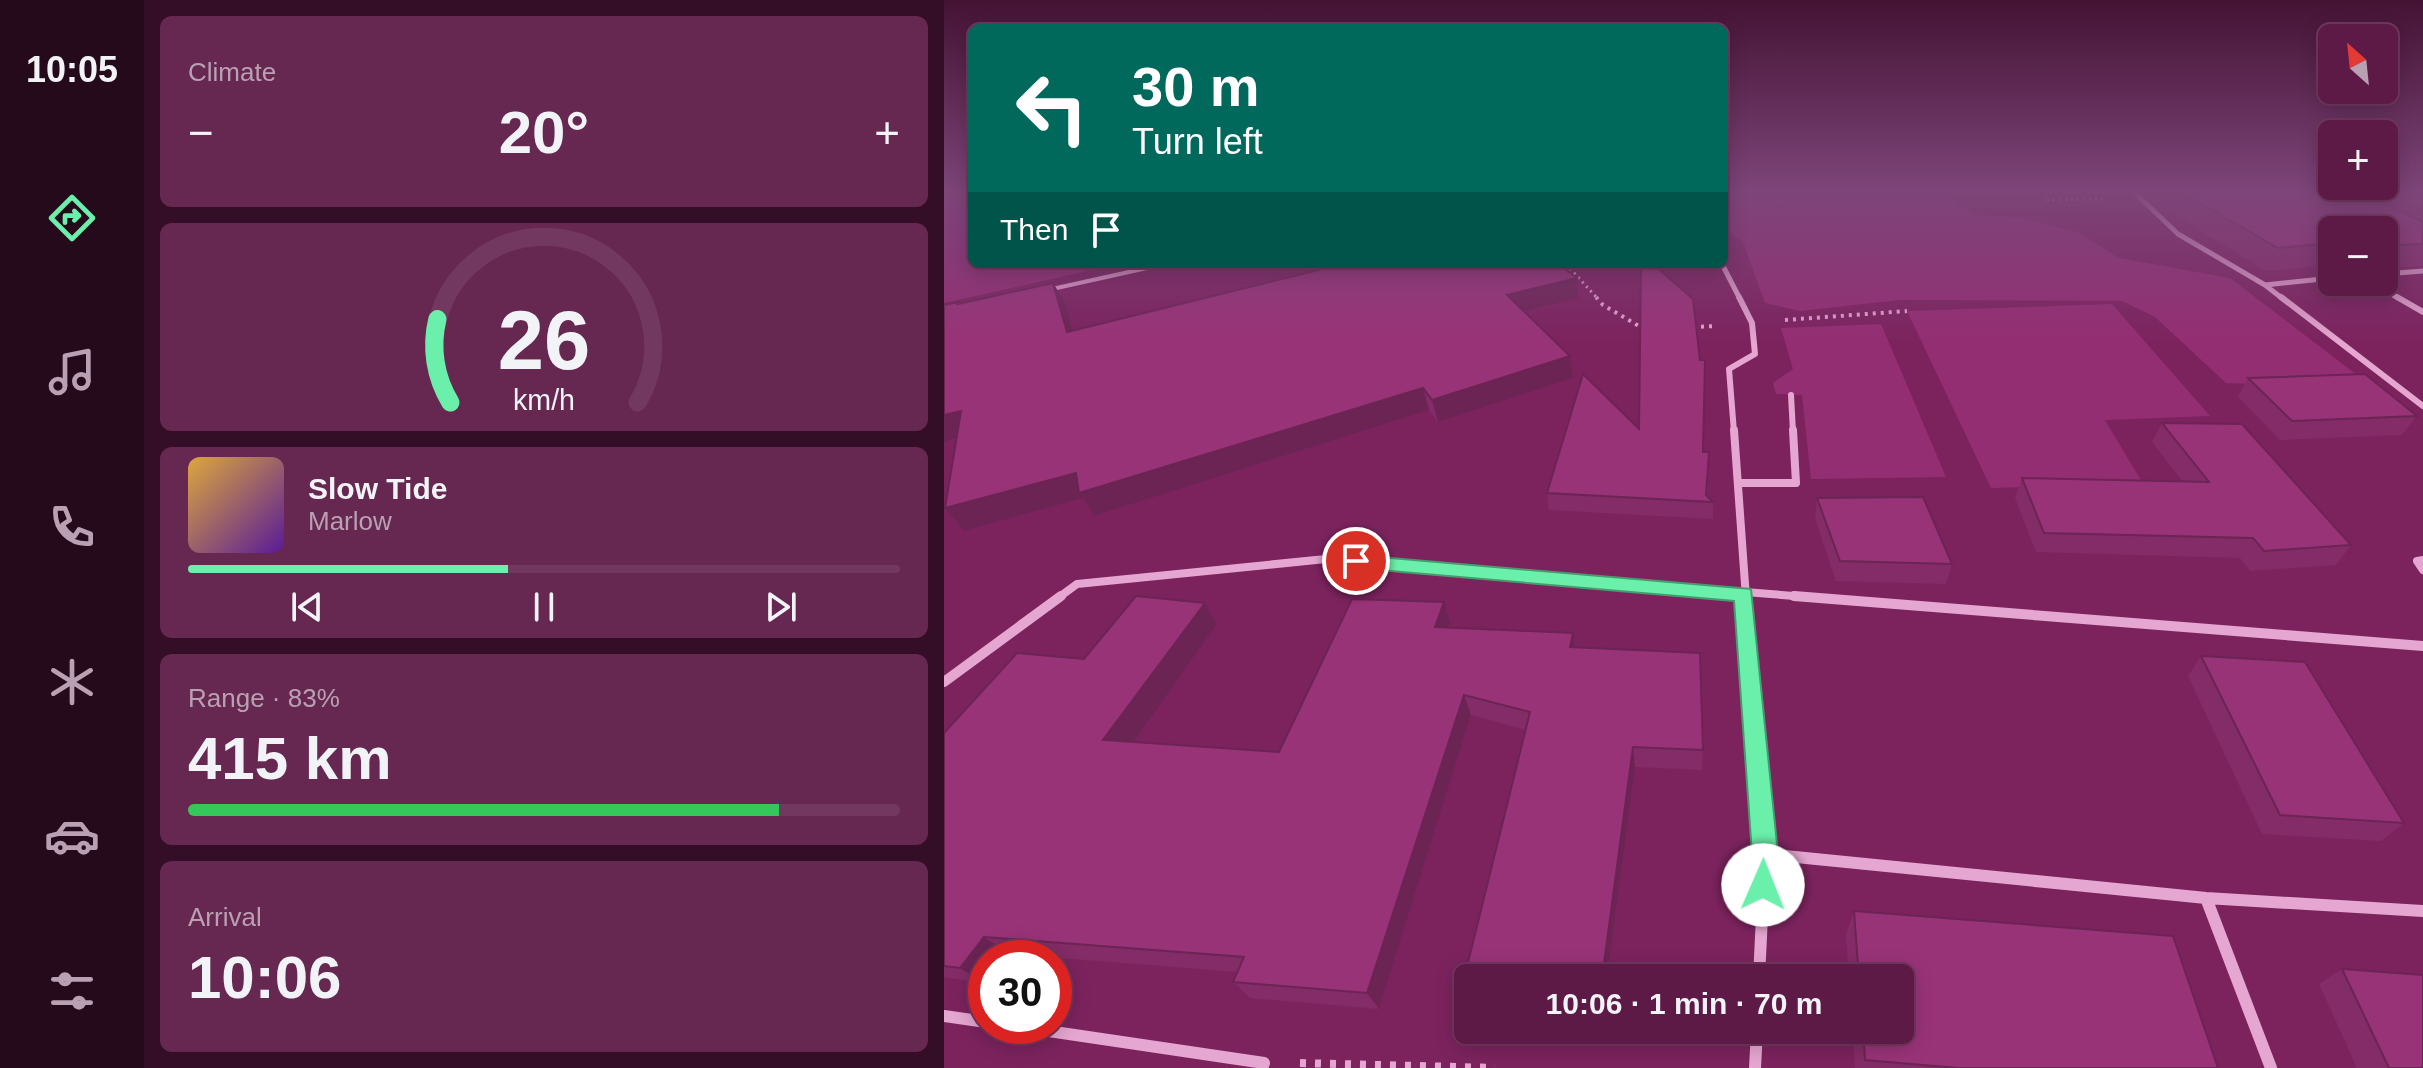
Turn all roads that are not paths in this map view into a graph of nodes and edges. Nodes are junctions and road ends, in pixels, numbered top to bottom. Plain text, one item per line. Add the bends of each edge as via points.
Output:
1 (2190, 242) edge
2 (1147, 268) edge
3 (1724, 268) edge
4 (2423, 271) edge
5 (2398, 273) edge
6 (2318, 279) edge
7 (2265, 285) junction
8 (1047, 290) edge
9 (2395, 296) edge
10 (2423, 312) edge
11 (1791, 395) dead end
12 (2423, 406) edge
13 (1738, 483) junction
14 (2423, 560) edge
15 (2423, 570) edge
16 (1744, 594) junction
17 (2423, 646) edge
18 (944, 682) edge
19 (1765, 854) junction
20 (2206, 898) junction
21 (2423, 911) edge
22 (1760, 964) edge
23 (944, 1016) edge
24 (968, 1019) edge
25 (1072, 1035) edge
26 (1756, 1044) edge
27 (1263, 1065) edge
28 (1755, 1068) edge
29 (2271, 1068) edge

1 - 7 street
2 - 8 lane
3 - 13 street via 1752,323 1755,354 1729,369
4 - 5 street
6 - 7 street
7 - 12 street
9 - 10 street
11 - 13 street via 1796,483
13 - 16 street
14 - 15 street via 2417,561
16 - 17 street
16 - 18 street via 1326,559 1077,584
16 - 19 street
19 - 20 street
19 - 22 street
20 - 21 street
20 - 29 street
23 - 24 street
25 - 27 street
26 - 28 street

